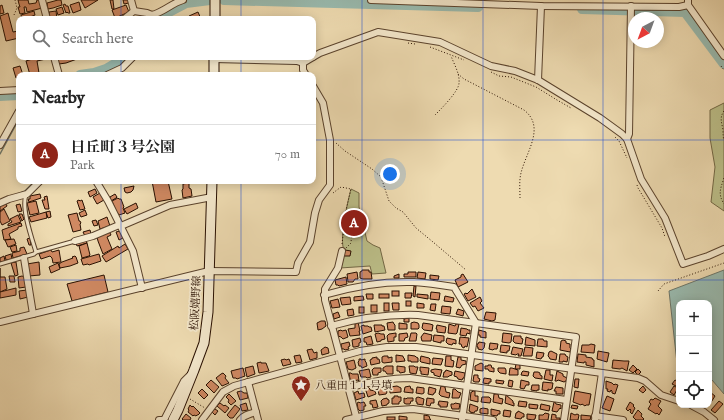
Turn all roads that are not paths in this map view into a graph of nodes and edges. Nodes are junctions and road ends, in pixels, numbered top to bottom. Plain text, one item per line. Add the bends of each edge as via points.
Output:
1 (42, 0) edge
2 (131, 0) edge
3 (183, 0) edge
4 (215, 0) edge
5 (371, 0) edge
6 (688, 3) edge
7 (541, 6) junction
8 (631, 6) junction
9 (134, 11) junction
10 (46, 16) edge
11 (128, 16) edge
12 (151, 16) edge
13 (156, 16) edge
14 (215, 16) edge
15 (316, 55) edge
16 (724, 56) edge
17 (55, 60) edge
18 (130, 60) edge
19 (214, 60) edge
20 (269, 60) edge
21 (308, 60) edge
22 (303, 63) junction
23 (58, 72) edge
24 (114, 72) edge
25 (214, 72) edge
26 (304, 72) edge
27 (538, 80) junction
28 (16, 90) edge
29 (0, 91) edge
30 (316, 91) edge
31 (16, 116) edge
32 (627, 139) junction
33 (0, 145) edge
34 (37, 184) edge
35 (98, 184) edge
36 (212, 184) edge
37 (27, 194) junction
38 (212, 197) junction
39 (0, 203) edge
40 (120, 225) junction
41 (75, 242) joint
42 (724, 249) edge
43 (342, 251) road end
44 (36, 252) junction
45 (24, 258) junction
46 (0, 264) edge
47 (209, 271) junction
48 (142, 288) junction
49 (324, 295) junction
50 (33, 314) junction
51 (0, 322) edge
52 (476, 323) junction
53 (332, 326) junction
54 (471, 354) junction
55 (340, 357) junction
56 (571, 369) junction
57 (194, 370) junction
58 (602, 373) junction
59 (248, 382) junction
60 (467, 385) junction
61 (348, 388) junction
62 (566, 400) junction
63 (676, 400) edge
64 (697, 408) edge
65 (256, 412) junction
66 (462, 418) edge
67 (595, 418) edge
68 (356, 419) edge
69 (159, 420) edge
70 (173, 420) edge
71 (202, 420) edge
72 (240, 420) edge
73 (258, 420) edge
74 (346, 420) edge
75 (493, 420) edge
76 (564, 420) edge
77 (623, 420) edge
78 (714, 420) edge

1 - 10 street
2 - 9 street
3 - 13 street
4 - 14 main road
5 - 7 street
6 - 8 street via 679,7
6 - 16 street
7 - 8 street
7 - 27 street
8 - 32 street
9 - 11 street
9 - 12 street
15 - 27 street via 378,32 440,42 491,66 515,71
17 - 23 street
18 - 24 street
19 - 25 main road
20 - 22 street
21 - 22 street
22 - 26 street
27 - 32 street via 600,118
28 - 29 street
30 - 47 street via 323,103 330,140 330,185 319,200 310,242 296,272
31 - 33 street
32 - 42 street via 641,179 665,218 683,264
34 - 37 street
35 - 40 street
36 - 38 main road, 松阪嬉野線
37 - 39 street
37 - 44 lane via 24,200 25,209
38 - 40 street via 170,205
38 - 47 main road, 松阪嬉野線
40 - 41 street
40 - 48 street via 133,251
41 - 44 lane
43 - 49 street via 338,268
44 - 45 lane
45 - 46 lane
45 - 50 street
47 - 48 street
47 - 57 main road, 松阪嬉野線 via 206,330
48 - 50 street
49 - 52 street via 354,287 387,283 414,282 454,287
49 - 53 street
50 - 51 street
52 - 53 street via 402,314 366,318
52 - 54 street
52 - 56 street via 576,337
53 - 55 street
54 - 55 street via 402,346 372,349
54 - 56 street
54 - 60 street
55 - 59 street
55 - 61 street
56 - 58 street
56 - 62 street
57 - 69 street via 184,381 164,420
57 - 70 main road, 松阪嬉野線
58 - 63 street via 638,378 661,395
58 - 67 street
59 - 65 street
59 - 71 street via 223,392
60 - 61 street via 404,378 367,382
60 - 62 street
60 - 66 street
61 - 68 street
62 - 76 street
64 - 78 street
65 - 72 street via 243,416
65 - 73 street
66 - 68 street via 413,409 398,409
66 - 75 street
67 - 77 street
68 - 74 street

